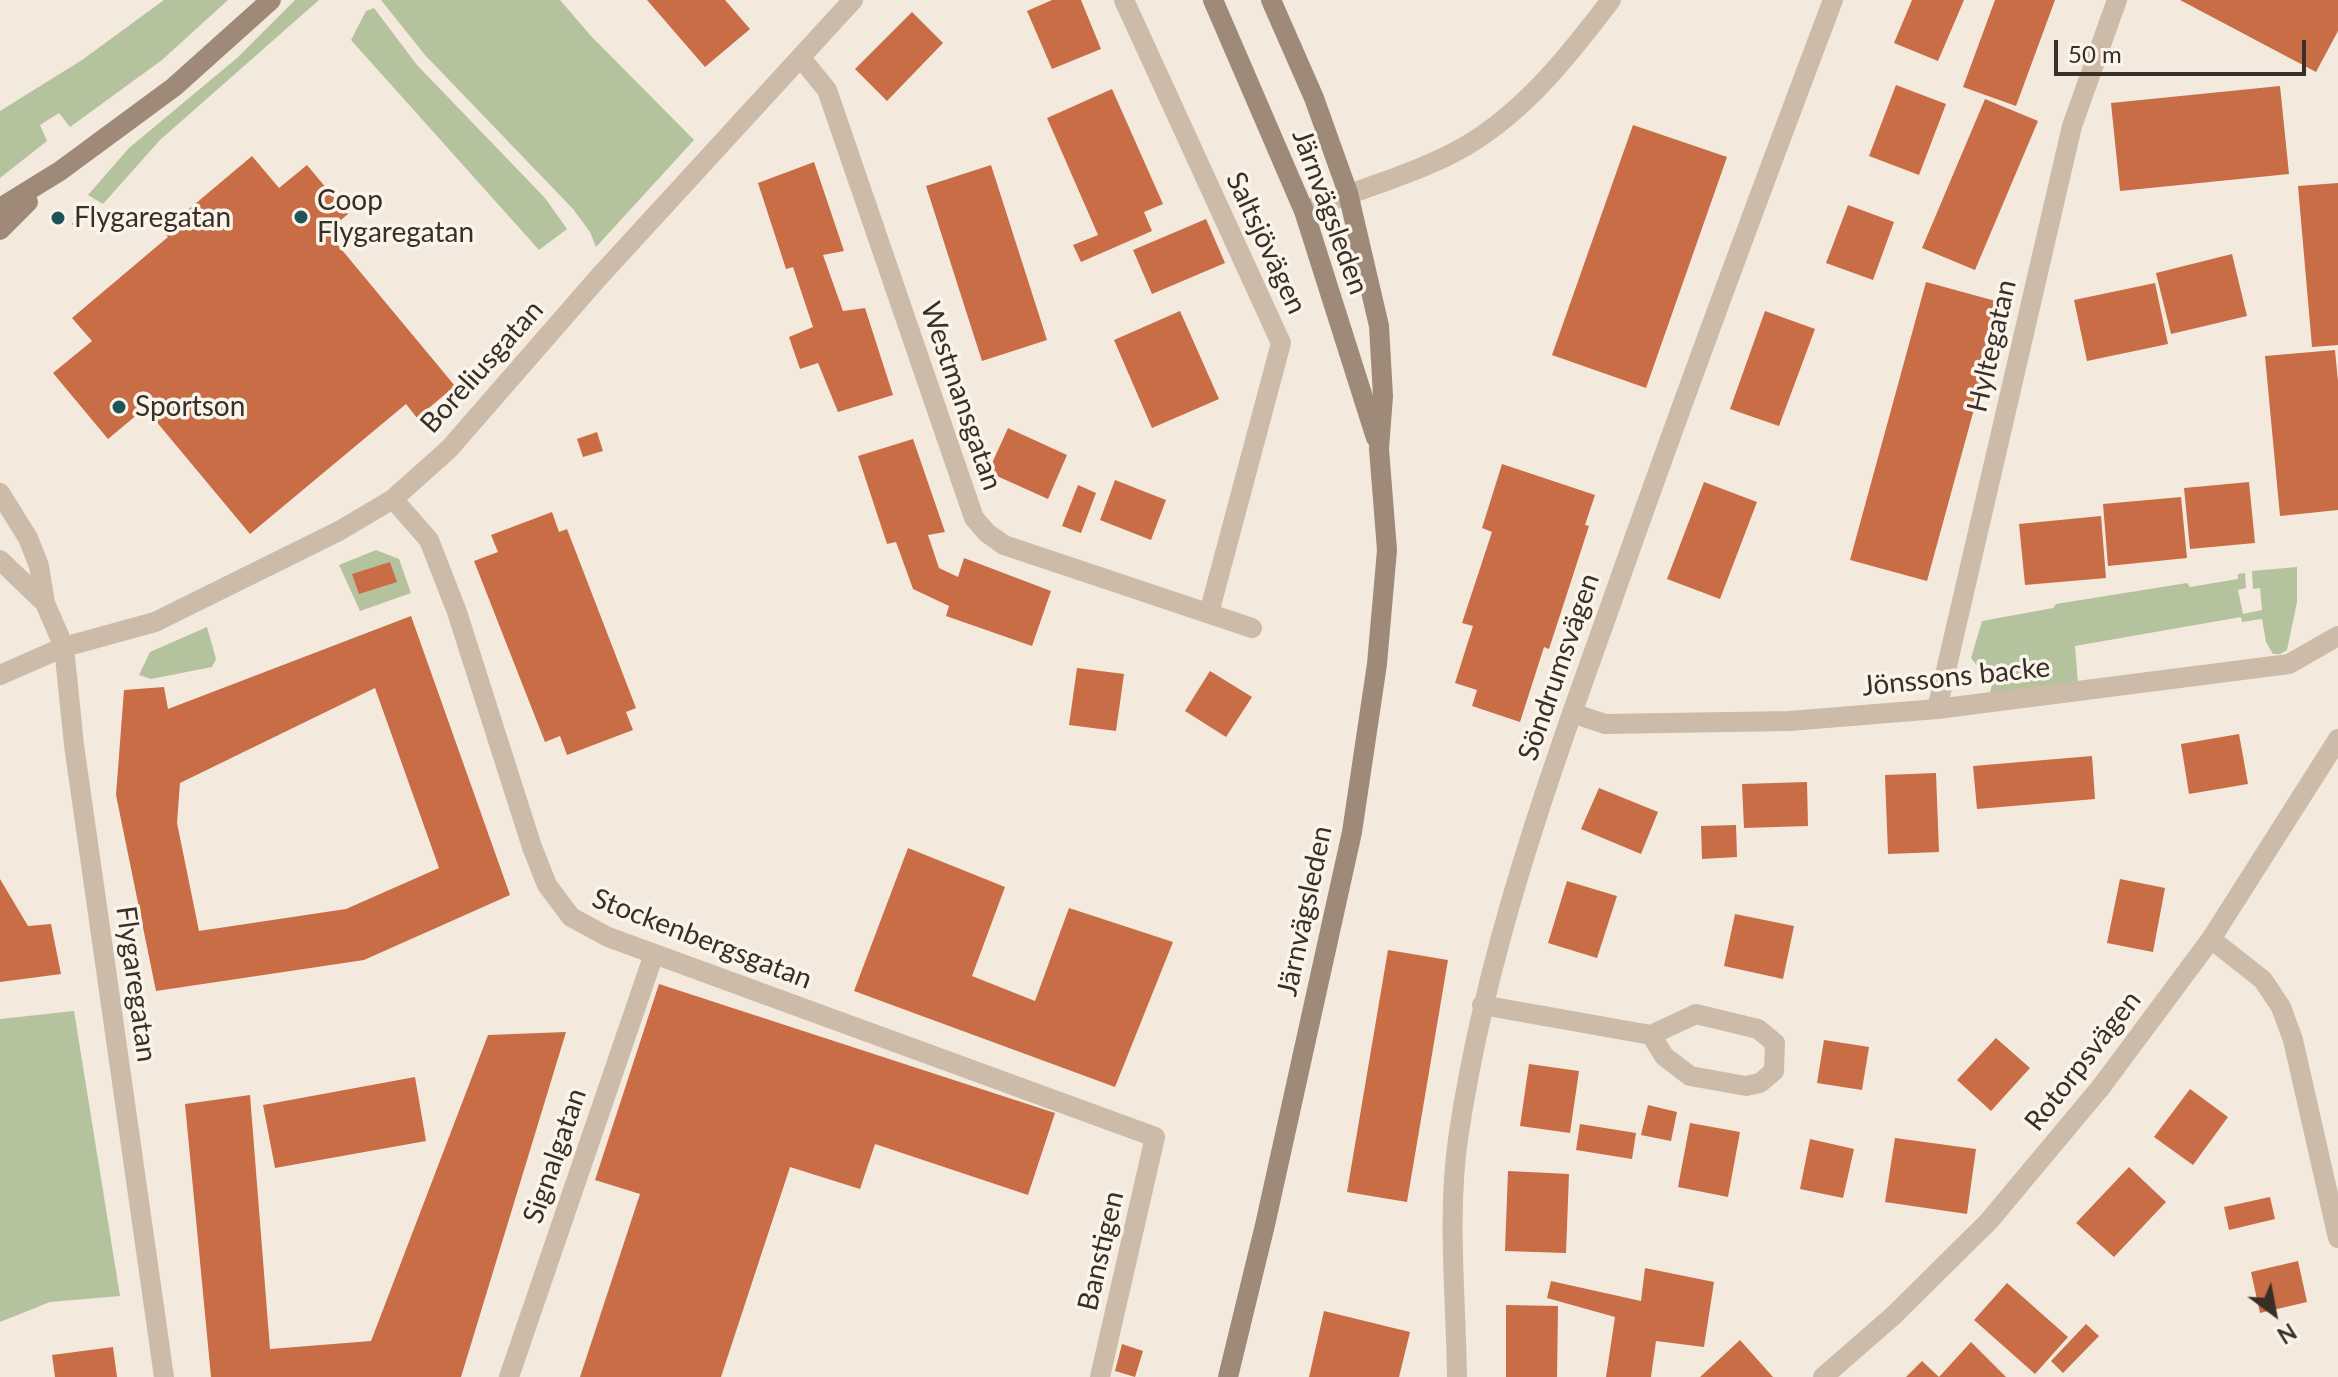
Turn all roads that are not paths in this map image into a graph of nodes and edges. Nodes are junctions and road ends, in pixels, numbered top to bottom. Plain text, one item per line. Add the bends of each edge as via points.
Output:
1 (271, 0) edge
2 (853, 0) edge
3 (1124, 0) edge
4 (1213, 0) edge
5 (1271, 0) edge
6 (1611, 0) edge
7 (1833, 0) edge
8 (2117, 0) edge
9 (801, 58) junction
10 (60, 171) junction
11 (1348, 193) junction
12 (0, 208) edge
13 (1304, 211) junction
14 (0, 230) edge
15 (1379, 449) junction
16 (0, 493) edge
17 (393, 499) junction
18 (0, 560) edge
19 (45, 603) junction
20 (1209, 613) junction
21 (1252, 628) dead end
22 (2338, 636) edge
23 (64, 647) junction
24 (0, 675) edge
25 (1937, 709) junction
26 (1572, 713) junction
27 (2338, 739) edge
28 (2211, 939) junction
29 (654, 954) junction
30 (1482, 1005) junction
31 (1651, 1035) junction
32 (1155, 1137) joint
33 (2338, 1238) edge
34 (164, 1377) edge
35 (509, 1377) edge
36 (1100, 1377) edge
37 (1228, 1377) edge
38 (1457, 1377) edge
39 (1823, 1377) edge

1 - 10 main road via 174,87
2 - 9 street, Boreliusgatan
3 - 20 street, Saltsjövägen via 1281,343
4 - 13 main road, Järnvägsleden
5 - 11 main road, Järnvägsleden
6 - 11 street via 1565,61 1487,132 1454,153
7 - 26 street, Söndrumsvägen via 1732,264
8 - 25 street, Hyltegatan via 2072,126
9 - 17 street, Boreliusgatan via 449,449
9 - 20 street, Westmansgatan via 827,90 974,518 1004,545
10 - 12 main road
10 - 14 main road
11 - 13 street
11 - 15 main road, Järnvägsleden via 1379,326
13 - 15 main road, Järnvägsleden
15 - 37 main road, Järnvägsleden via 1387,550 1377,664 1352,832
16 - 19 street, Flygaregatan via 28,538
17 - 23 street, Boreliusgatan via 155,622
17 - 29 street, Stockenbergsgatan via 429,540 547,885 578,923
18 - 19 street, Flygaregatan
19 - 23 street, Flygaregatan
20 - 21 street, Westmansgatan
22 - 25 street, Jönssons backe via 2289,664
23 - 24 street, Boreliusgatan
23 - 34 street, Flygaregatan
25 - 26 street, Jönssons backe via 1790,721 1605,724
26 - 30 street, Söndrumsvägen via 1515,883
27 - 28 street, Rotorpsvägen
28 - 33 street via 2263,980 2281,1007
28 - 39 street, Rotorpsvägen via 2101,1087 1989,1221
29 - 32 street, Stockenbergsgatan
29 - 35 street, Signalgatan
30 - 31 street
30 - 38 street, Söndrumsvägen via 1458,1142
31 - 31 street via 1664,1056 1690,1076 1746,1086 1774,1071 1775,1043 1758,1029 1696,1014
32 - 36 street, Banstigen

